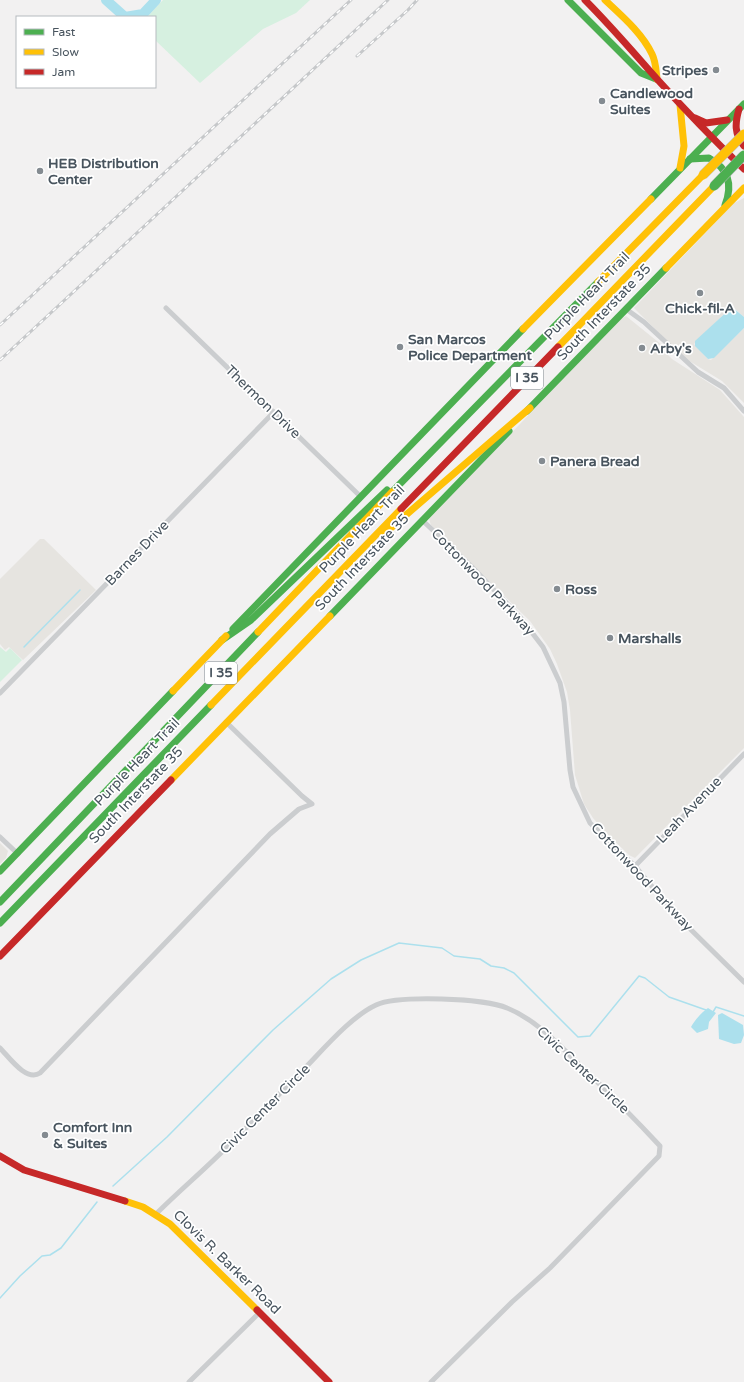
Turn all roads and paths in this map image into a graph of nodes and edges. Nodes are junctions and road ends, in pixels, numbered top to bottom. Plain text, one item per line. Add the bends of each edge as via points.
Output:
1 (568, 0) edge
2 (585, 0) edge
3 (605, 0) edge
4 (656, 79) junction
5 (680, 105) junction
6 (742, 107) edge
7 (693, 117) junction
8 (728, 120) junction
9 (744, 134) edge
10 (711, 138) junction
11 (744, 146) edge
12 (744, 155) edge
13 (689, 159) junction
14 (680, 168) junction
15 (744, 169) edge
16 (744, 188) edge
17 (740, 195) edge
18 (725, 208) junction
19 (166, 308) dead end
20 (626, 308) junction
21 (530, 408) junction
22 (744, 411) edge
23 (274, 412) junction
24 (440, 442) junction
25 (360, 496) junction
26 (422, 520) junction
27 (342, 570) junction
28 (222, 640) junction
29 (0, 693) edge
30 (226, 722) junction
31 (744, 754) edge
32 (0, 837) edge
33 (18, 854) junction
34 (636, 866) junction
35 (0, 871) edge
36 (0, 902) edge
37 (0, 923) edge
38 (0, 956) edge
39 (744, 982) edge
40 (0, 1048) edge
41 (0, 1156) edge
42 (156, 1214) junction
43 (260, 1312) junction
44 (189, 1382) edge
45 (329, 1382) edge
46 (431, 1382) edge

1 - 4 main road via 641,73
2 - 4 main road via 616,30
3 - 4 main road via 641,38 655,63
4 - 5 main road
5 - 7 main road
5 - 14 main road via 684,146
6 - 8 main road
6 - 11 main road via 735,125 735,133
7 - 8 main road via 706,123
7 - 10 main road
8 - 10 main road
9 - 24 main road, Purple Heart Trail / I 35, bridge
10 - 13 main road
10 - 15 main road
12 - 27 main road, Purple Heart Trail / I 35, bridge
13 - 14 main road
13 - 18 main road via 709,158 728,177 730,188
14 - 25 main road
16 - 17 main road, South Interstate 35
17 - 18 main road, South Interstate 35
18 - 20 main road, South Interstate 35
19 - 23 street, Thermon Drive
20 - 21 main road, South Interstate 35
20 - 22 street via 698,372 724,388
21 - 26 main road, South Interstate 35
21 - 27 main road
23 - 25 street, Thermon Drive
23 - 29 street, Barnes Drive
24 - 28 main road via 419,459 251,620
24 - 36 main road, Purple Heart Trail / I 35
25 - 28 main road
26 - 30 main road, South Interstate 35
26 - 34 street, Cottonwood Parkway via 520,617 543,647 560,683 570,770 573,788 580,805 590,823
27 - 37 main road, Purple Heart Trail / I 35
28 - 33 main road
30 - 38 main road, South Interstate 35
30 - 40 street via 312,804 299,809 270,834 40,1072 31,1075 25,1072
31 - 34 street, Leah Avenue
32 - 33 street
33 - 35 main road
34 - 39 street, Cottonwood Parkway via 675,914
41 - 42 main road, Clovis R. Barker Road via 24,1170 127,1201
42 - 43 main road, Clovis R. Barker Road via 181,1233
42 - 46 street, Civic Center Circle via 227,1147 340,1032 376,1006 407,999 478,1002 507,1008 527,1019 556,1041 641,1125 660,1146 659,1156 550,1268
43 - 44 street
43 - 45 main road, Clovis R. Barker Road

